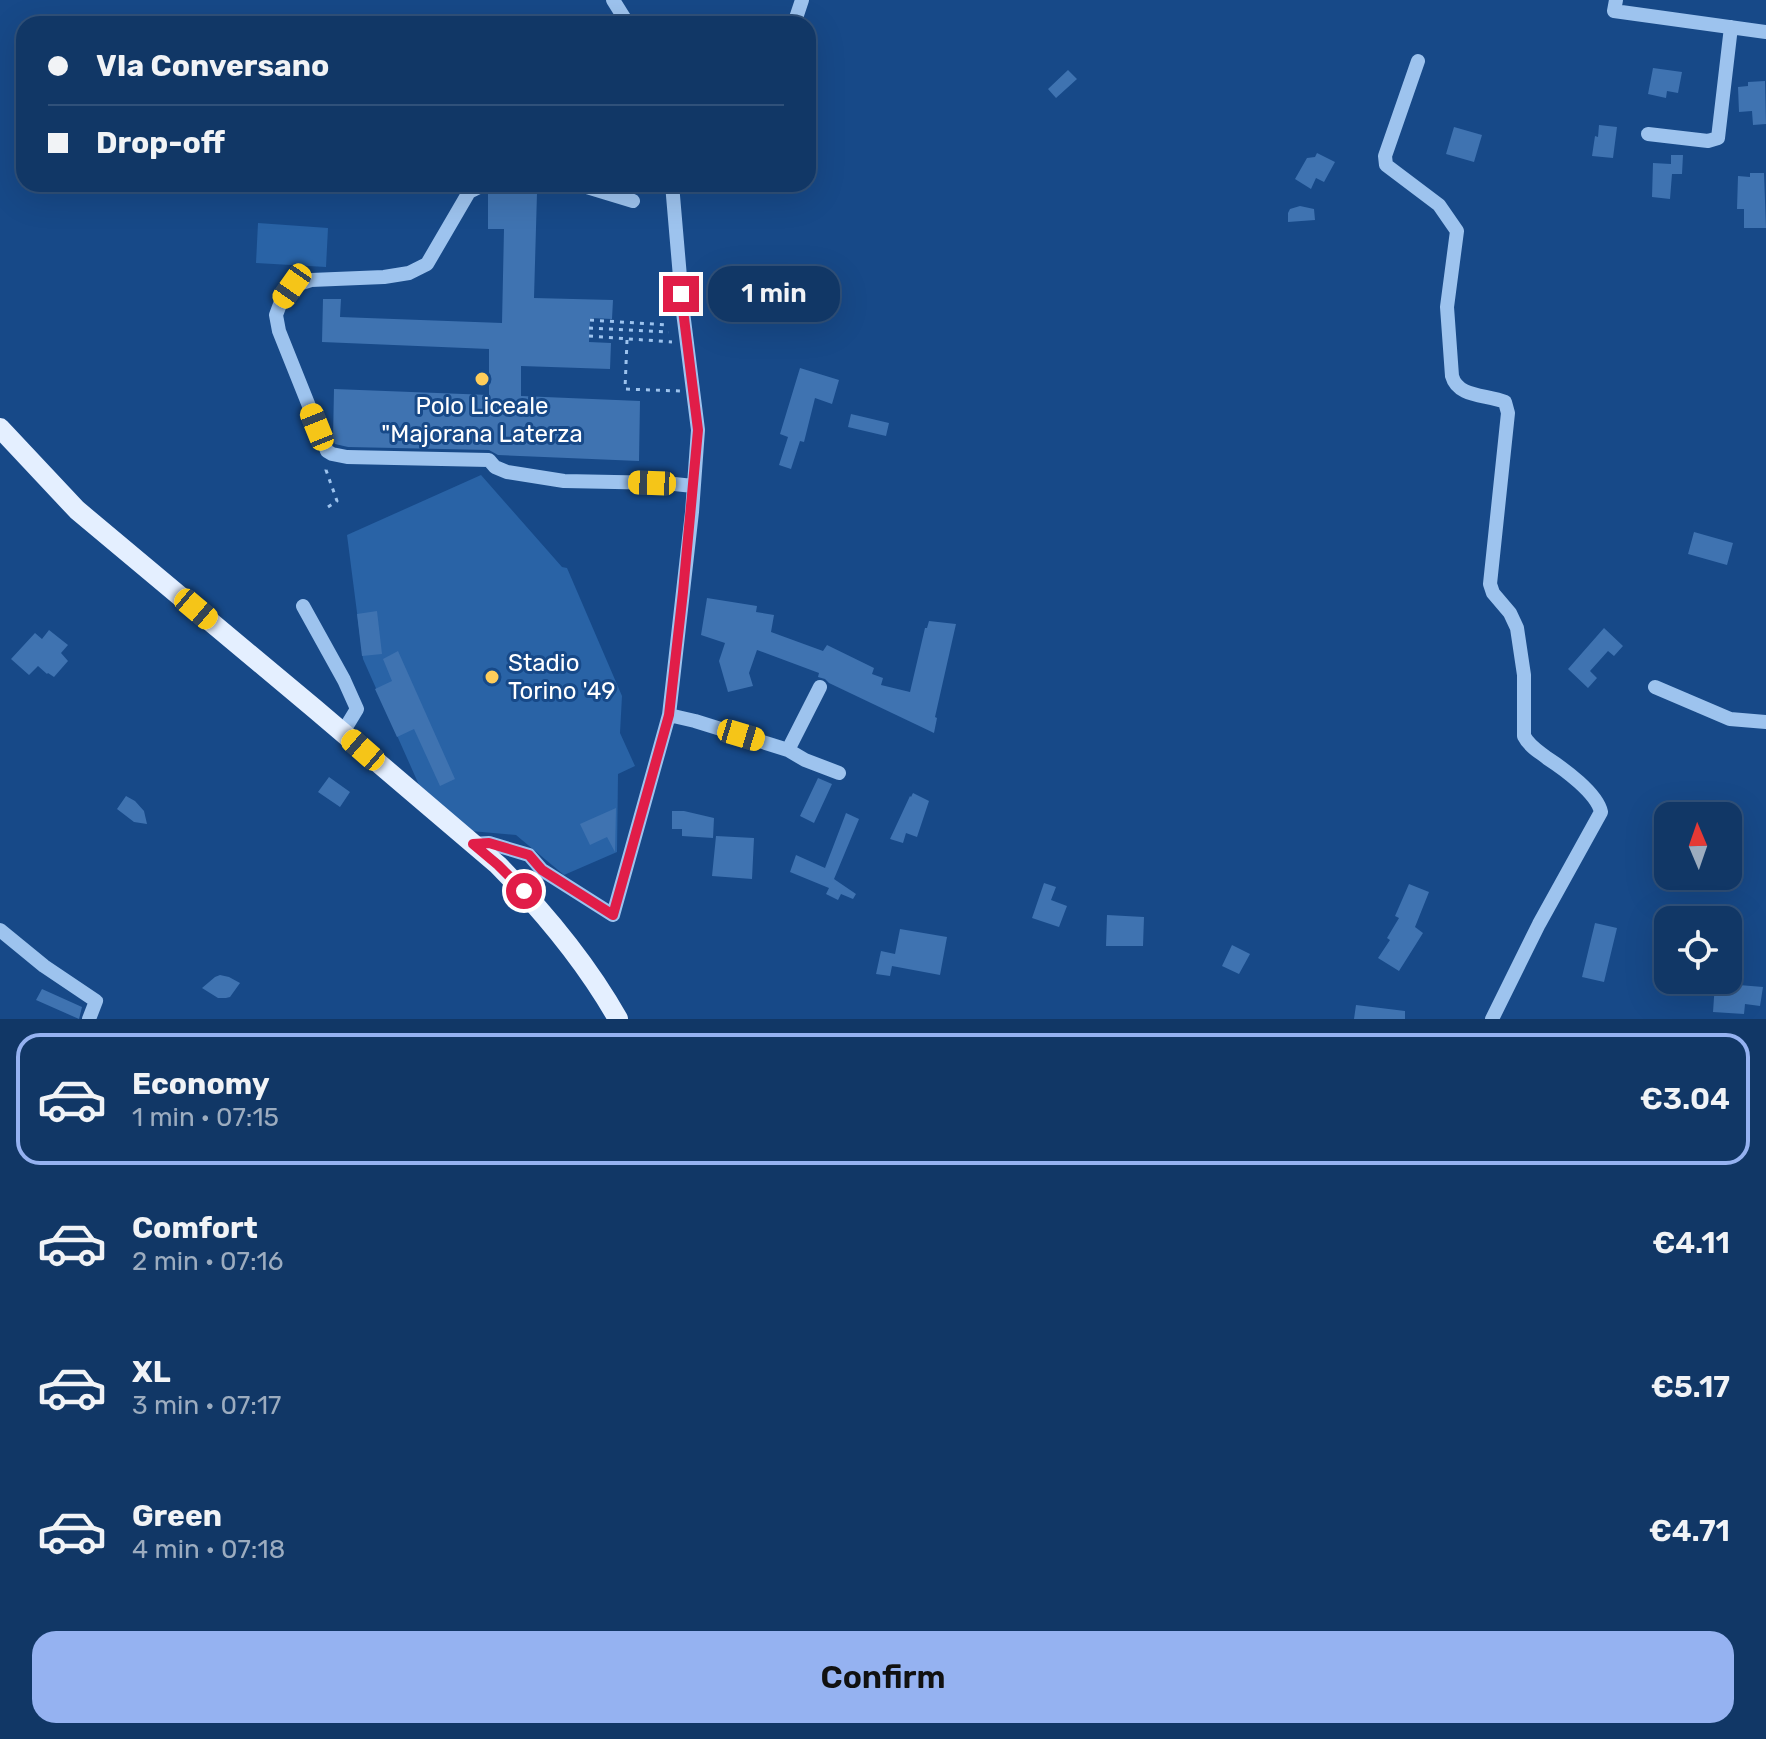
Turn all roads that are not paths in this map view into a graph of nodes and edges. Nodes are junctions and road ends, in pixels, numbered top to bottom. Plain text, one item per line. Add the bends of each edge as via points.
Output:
1 (1615, 6) edge
2 (1731, 27) junction
3 (1766, 32) edge
4 (1418, 61) dead end
5 (1648, 134) dead end
6 (469, 192) edge
7 (603, 192) edge
8 (672, 192) edge
9 (633, 201) dead end
10 (0, 428) edge
11 (693, 486) junction
12 (303, 606) dead end
13 (820, 687) dead end
14 (1655, 687) dead end
15 (669, 715) junction
16 (1766, 722) edge
17 (343, 732) junction
18 (788, 750) junction
19 (839, 773) dead end
20 (473, 844) junction
21 (0, 930) edge
22 (89, 1019) edge
23 (618, 1019) edge
24 (1492, 1019) edge

1 - 2 street
2 - 3 street
2 - 5 street via 1718,138
4 - 24 street via 1386,165 1439,205 1457,231 1447,307 1454,385 1505,402 1508,413 1490,584 1517,628 1524,736 1593,797 1601,812
6 - 11 street via 427,264 384,277 311,280 292,286 282,299 276,315 279,331 327,451 347,457 489,460 507,472 564,481
7 - 9 street
8 - 11 street via 698,430
10 - 17 main road via 77,510
11 - 15 street
12 - 17 street via 357,709
13 - 18 street
14 - 16 street via 1730,719
15 - 18 street
15 - 20 street via 613,915 542,870 529,855 489,843
17 - 20 main road
18 - 19 street
20 - 23 main road via 559,932
21 - 22 street via 96,1001

